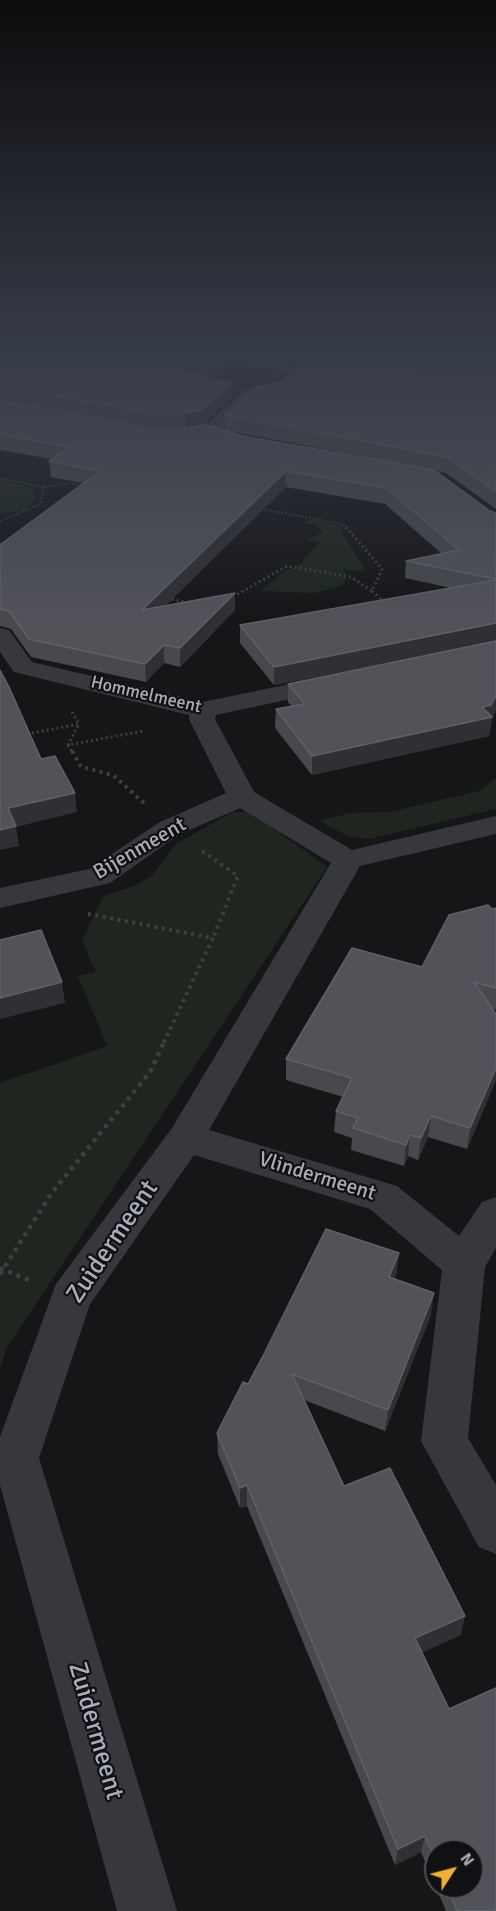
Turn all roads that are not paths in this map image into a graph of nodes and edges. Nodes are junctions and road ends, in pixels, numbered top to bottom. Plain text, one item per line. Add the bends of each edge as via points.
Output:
1 (0, 635) edge
2 (352, 679) edge
3 (202, 715) junction
4 (242, 797) junction
5 (496, 825) edge
6 (348, 860) junction
7 (0, 898) edge
8 (185, 1138) junction
9 (496, 1213) edge
10 (464, 1264) junction
11 (8, 1460) edge
12 (496, 1530) edge
13 (147, 1911) edge

1 - 3 street, Hommelmeent via 23,667
2 - 3 street, Hommelmeent
3 - 4 street
4 - 6 street
4 - 7 street, Bijenmeent via 170,828 99,876
5 - 6 street
6 - 8 street, Zuidermeent
8 - 10 street, Vlindermeent via 383,1197
8 - 11 street, Zuidermeent via 71,1297
9 - 10 street
10 - 12 street via 444,1441
11 - 13 street, Zuidermeent

